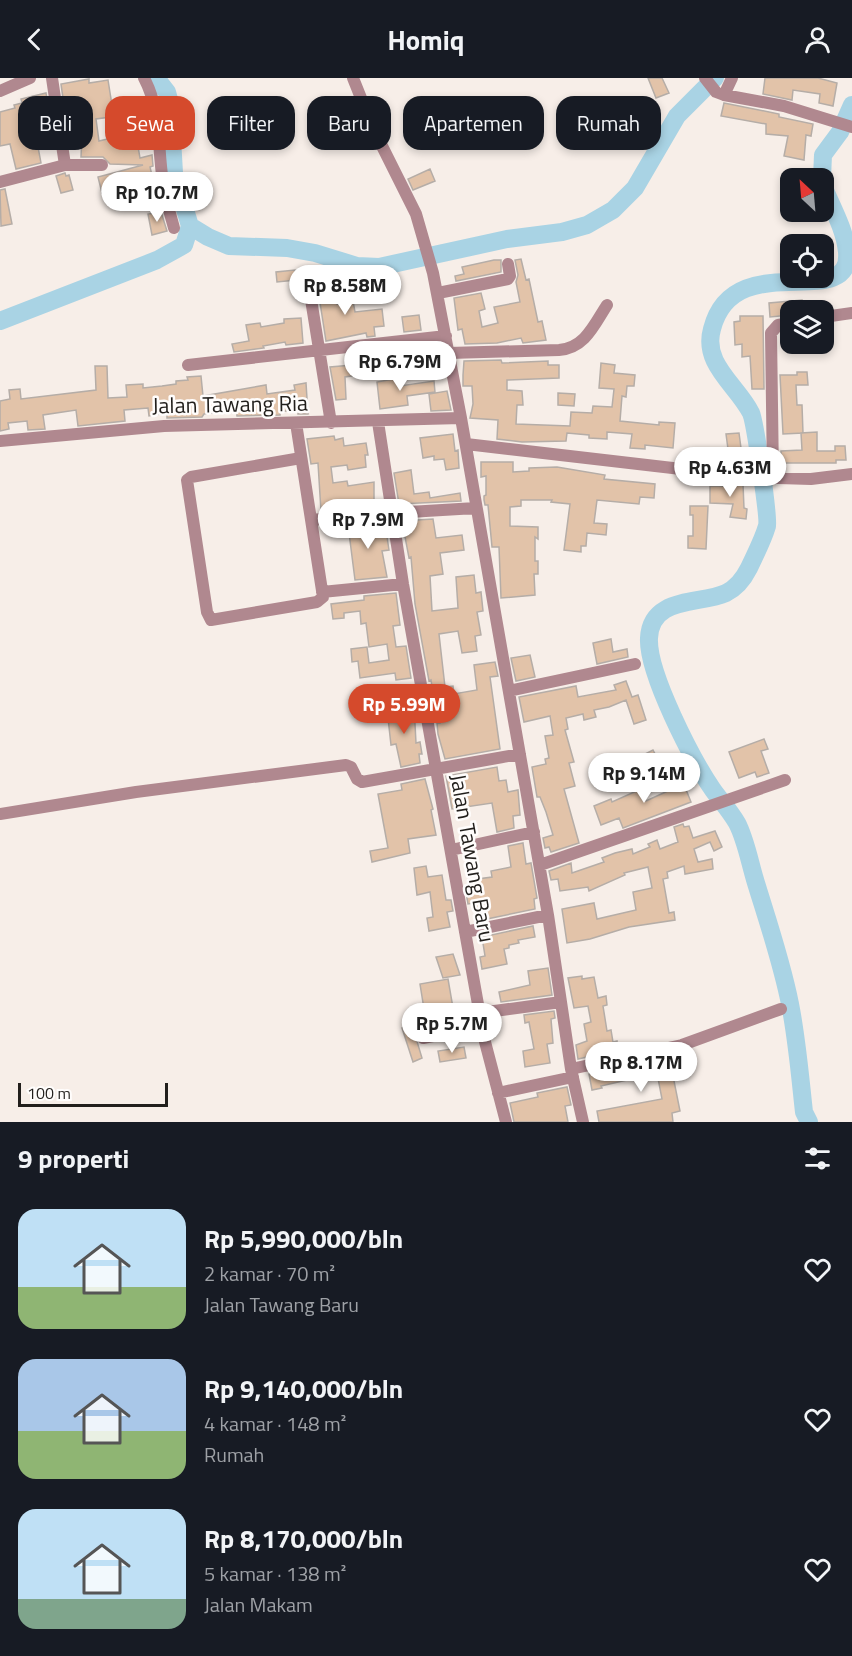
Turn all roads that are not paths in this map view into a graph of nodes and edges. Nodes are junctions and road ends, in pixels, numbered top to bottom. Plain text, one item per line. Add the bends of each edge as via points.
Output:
1 (30, 78) edge
2 (52, 78) edge
3 (144, 78) edge
4 (353, 78) edge
5 (705, 78) edge
6 (732, 78) edge
7 (0, 91) edge
8 (720, 94) junction
9 (852, 127) edge
10 (65, 165) junction
11 (102, 165) dead end
12 (0, 182) edge
13 (174, 228) dead end
14 (508, 264) dead end
15 (308, 281) dead end
16 (438, 294) junction
17 (607, 305) dead end
18 (852, 313) edge
19 (834, 316) edge
20 (780, 325) edge
21 (446, 336) junction
22 (318, 352) junction
23 (449, 353) junction
24 (188, 365) dead end
25 (461, 418) junction
26 (378, 422) junction
27 (296, 423) junction
28 (331, 423) junction
29 (0, 441) edge
30 (466, 444) junction
31 (301, 458) junction
32 (852, 474) edge
33 (771, 477) junction
34 (477, 508) junction
35 (392, 513) junction
36 (311, 520) junction
37 (403, 584) junction
38 (322, 592) junction
39 (635, 664) dead end
40 (509, 691) junction
41 (520, 754) junction
42 (436, 770) junction
43 (785, 780) dead end
44 (0, 814) edge
45 (534, 832) junction
46 (451, 850) junction
47 (540, 865) junction
48 (548, 915) junction
49 (465, 932) junction
50 (561, 1002) junction
51 (781, 1009) dead end
52 (481, 1020) junction
53 (423, 1038) dead end
54 (572, 1073) junction
55 (498, 1093) junction
56 (506, 1122) edge
57 (583, 1122) edge

1 - 7 street
2 - 10 street
3 - 13 street via 159,123 163,182
4 - 16 street via 416,214
5 - 8 street
6 - 8 street
8 - 9 street via 784,106
10 - 11 street
10 - 12 street
14 - 16 street via 508,279
15 - 22 street
16 - 21 street
17 - 23 street via 586,338 576,346 559,350
18 - 19 street
20 - 33 street via 771,333
21 - 22 street
21 - 23 street
22 - 24 street
22 - 28 street
23 - 25 street
25 - 26 street, Jalan Tawang Ria
25 - 30 street
26 - 28 street, Jalan Tawang Ria
26 - 35 street, Jalan Tawang Baru
27 - 28 street, Jalan Tawang Ria
27 - 29 street, Jalan Tawang Ria via 164,426
27 - 31 street
30 - 33 street
30 - 34 street
31 - 36 street
31 - 38 street via 189,477 191,511 211,620 317,602 323,597
32 - 33 street via 812,479
34 - 35 street
34 - 40 street
35 - 36 street
35 - 37 street, Jalan Tawang Baru
36 - 38 street
37 - 38 street
37 - 42 street, Jalan Tawang Baru
39 - 40 street
40 - 41 street
41 - 42 street
41 - 45 street
42 - 44 street via 362,782 346,765
42 - 46 street, Jalan Tawang Baru
43 - 47 street
45 - 46 street
45 - 47 street
46 - 49 street, Jalan Tawang Baru
47 - 48 street
48 - 49 street
48 - 50 street
49 - 52 street, Jalan Tawang Baru
50 - 52 street
50 - 54 street
51 - 54 street via 682,1045
52 - 53 street
52 - 55 street, Jalan Tawang Baru
54 - 55 street
54 - 57 street
55 - 56 street, Jalan Tawang Baru

